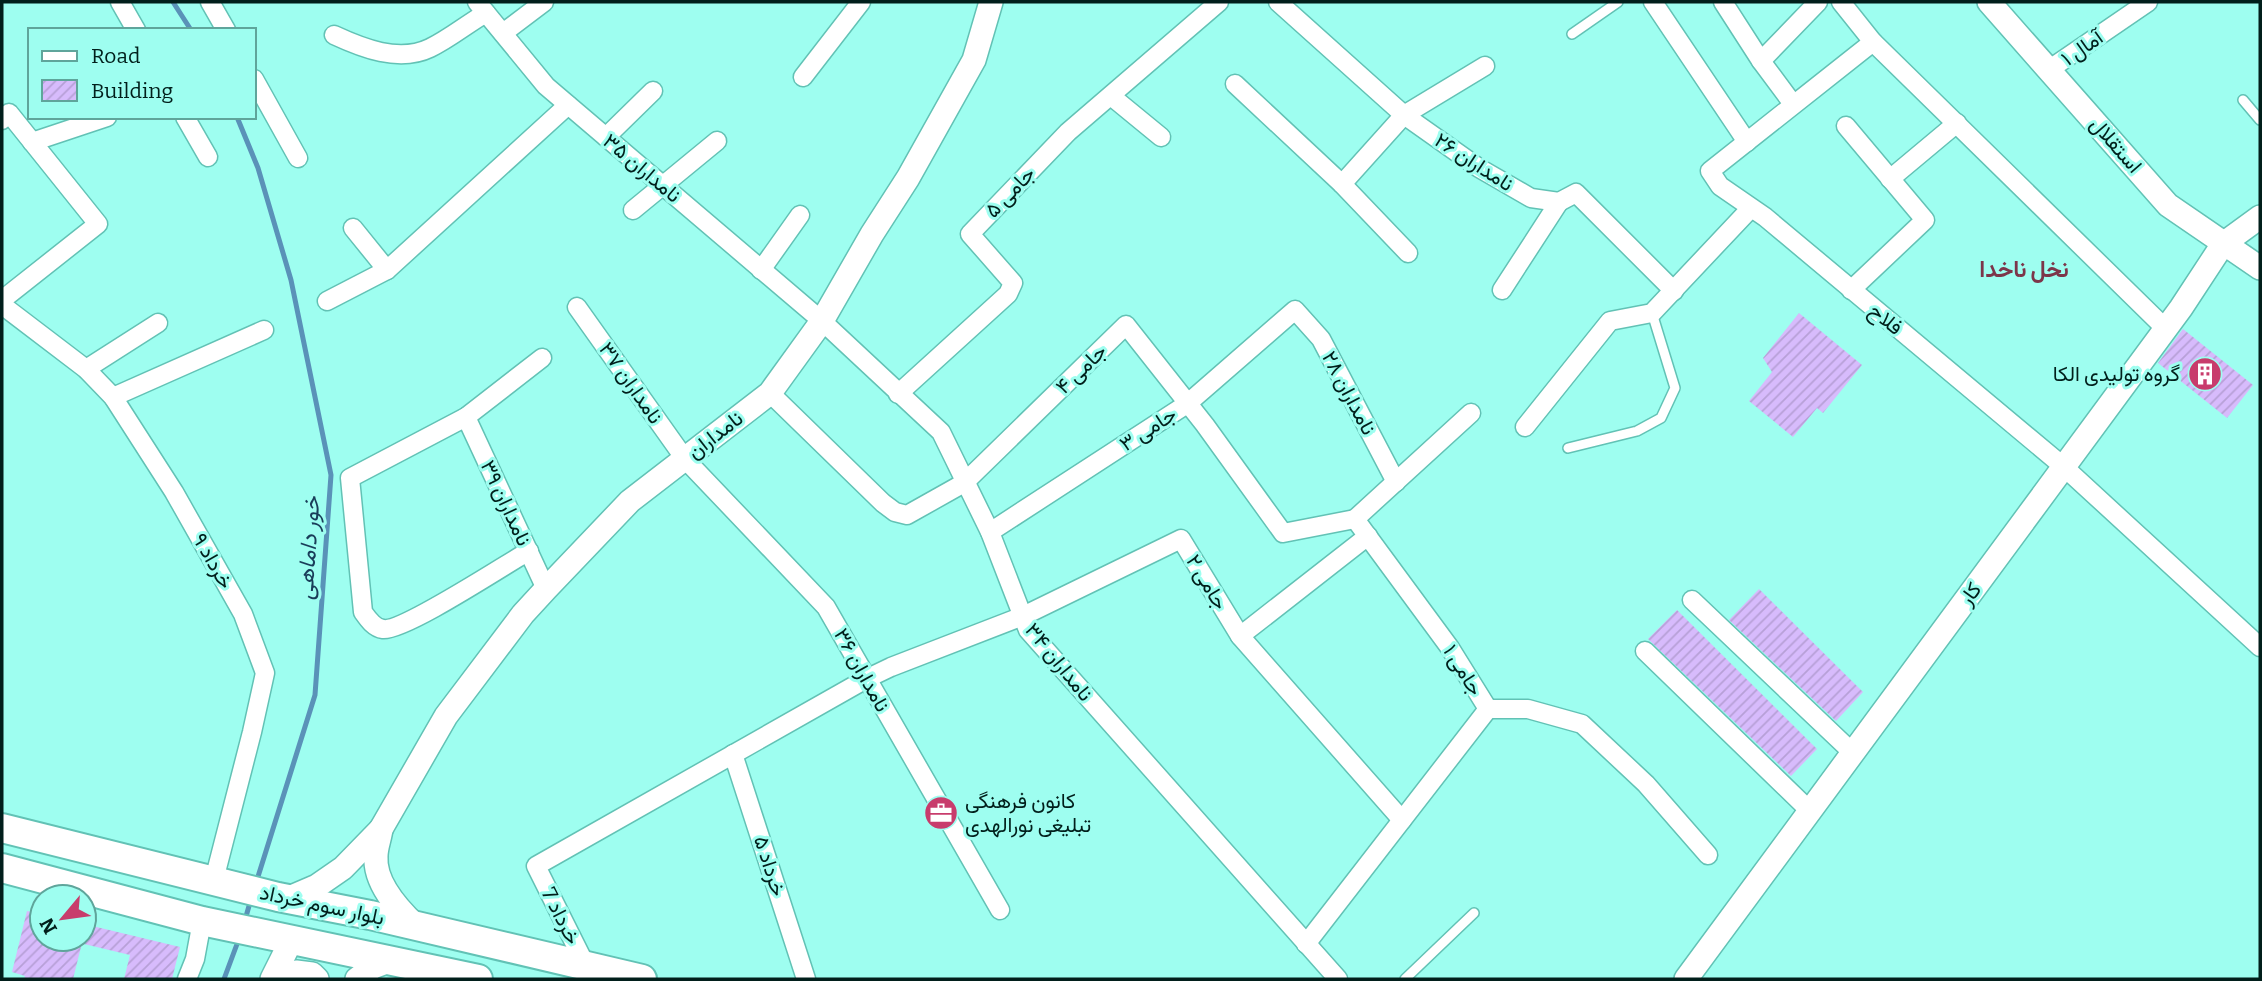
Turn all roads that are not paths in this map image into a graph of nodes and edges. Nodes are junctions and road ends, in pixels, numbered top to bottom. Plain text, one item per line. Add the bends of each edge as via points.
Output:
1 (120, 2) edge
2 (211, 2) edge
3 (544, 2) edge
4 (861, 2) edge
5 (991, 2) edge
6 (1219, 2) edge
7 (1278, 2) edge
8 (1618, 2) edge
9 (1653, 2) edge
10 (1723, 2) edge
11 (1818, 2) edge
12 (1841, 2) edge
13 (1989, 2) edge
14 (2148, 2) edge
15 (481, 7) edge
16 (135, 28) edge
17 (225, 28) edge
18 (503, 33) junction
19 (1572, 34) dead end
20 (334, 35) dead end
21 (1873, 42) junction
22 (1761, 61) junction
23 (1485, 66) dead end
24 (2050, 69) junction
25 (803, 77) dead end
26 (256, 83) edge
27 (1235, 84) dead end
28 (653, 90) dead end
29 (1111, 96) junction
30 (2243, 100) dead end
31 (1793, 104) junction
32 (568, 106) junction
33 (4, 113) edge
34 (1404, 116) junction
35 (101, 119) edge
36 (186, 119) edge
37 (2260, 120) edge
38 (1957, 123) junction
39 (1846, 126) dead end
40 (1161, 137) dead end
41 (606, 138) junction
42 (717, 141) dead end
43 (32, 142) junction
44 (1747, 142) junction
45 (208, 157) dead end
46 (298, 158) dead end
47 (1890, 179) junction
48 (1342, 184) junction
49 (664, 187) junction
50 (1559, 202) junction
51 (1751, 208) junction
52 (633, 210) dead end
53 (800, 215) dead end
54 (2260, 217) edge
55 (354, 228) dead end
56 (2223, 244) junction
57 (1408, 253) dead end
58 (2260, 268) edge
59 (387, 270) junction
60 (761, 270) junction
61 (1502, 290) dead end
62 (1852, 290) junction
63 (1674, 291) junction
64 (327, 301) dead end
65 (2, 303) edge
66 (577, 307) dead end
67 (1295, 310) joint
68 (1652, 313) junction
69 (822, 321) junction
70 (158, 323) dead end
71 (2166, 329) junction
72 (264, 330) dead end
73 (542, 358) dead end
74 (86, 369) junction
75 (770, 393) junction
76 (898, 394) junction
77 (113, 397) junction
78 (1187, 404) junction
79 (1471, 414) dead end
80 (466, 417) junction
81 (1525, 427) dead end
82 (1568, 447) dead end
83 (685, 459) junction
84 (2064, 467) junction
85 (1396, 482) junction
86 (964, 483) junction
87 (1355, 519) junction
88 (990, 532) junction
89 (1368, 536) junction
90 (529, 551) junction
91 (546, 589) junction
92 (1692, 600) dead end
93 (1023, 617) junction
94 (1240, 636) junction
95 (2260, 647) edge
96 (1646, 651) dead end
97 (866, 679) junction
98 (1488, 709) junction
99 (1853, 753) junction
100 (733, 754) junction
101 (1810, 811) junction
102 (1402, 820) junction
103 (2, 828) edge
104 (381, 829) junction
105 (1708, 855) dead end
106 (2, 867) edge
107 (220, 882) junction
108 (284, 897) junction
109 (1000, 910) dead end
110 (1474, 913) dead end
111 (210, 922) junction
112 (416, 926) junction
113 (280, 938) junction
114 (1306, 944) junction
115 (389, 961) junction
116 (586, 966) junction
117 (187, 979) edge
118 (272, 979) edge
119 (284, 979) edge
120 (317, 979) edge
121 (357, 979) edge
122 (478, 979) edge
123 (642, 979) edge
124 (806, 979) edge
125 (1338, 979) edge
126 (1405, 979) edge
127 (1686, 979) edge

1 - 16 street
2 - 17 street
3 - 18 street
4 - 25 street
5 - 69 street, نامداران via 974,60
6 - 29 street, جامی ۵
7 - 34 street, نامداران ۲۶
8 - 19 lane
9 - 44 street
10 - 22 street
11 - 22 street
12 - 21 street
13 - 24 street, استقلال
14 - 24 street, آمال ۱
15 - 18 street, نامداران ۳۵
15 - 20 street via 428,50 397,54 360,47
18 - 32 street, نامداران ۳۵
21 - 31 street
21 - 38 street
22 - 31 street
23 - 34 street
24 - 56 street, استقلال via 2168,205
26 - 46 street
27 - 48 street
28 - 41 street
29 - 40 street
29 - 76 street, جامی ۵ via 1068,132 970,234 1013,283 1009,294
30 - 37 lane
31 - 44 street
32 - 41 street, نامداران ۳۵
32 - 59 street
33 - 43 street
34 - 48 street
34 - 50 street, نامداران ۲۶ via 1531,198
35 - 43 street
36 - 45 street
38 - 47 street
38 - 71 street
39 - 47 street
41 - 49 street, نامداران ۳۵
42 - 49 street
43 - 65 street via 98,224
44 - 51 street, فلاح via 1710,171 1720,186
47 - 62 street via 1925,220
48 - 57 street
49 - 52 street
49 - 60 street, نامداران ۳۵
50 - 61 street
50 - 63 street, نامداران ۲۶ via 1576,192
51 - 62 street, فلاح
51 - 63 street
53 - 60 street
54 - 56 street, کار
55 - 59 street
56 - 58 street, استقلال
56 - 71 street, کار
59 - 64 street
60 - 69 street, نامداران ۳۵
62 - 84 street, فلاح
63 - 68 street
65 - 74 street, خرداد ۹
66 - 83 street, نامداران ۳۷
67 - 78 street, جامی ۳
67 - 85 street, نامداران ۲۸ via 1321,339
68 - 81 street via 1610,321
68 - 82 lane via 1675,388 1661,418 1637,431
69 - 75 street, نامداران
69 - 76 street, نامداران ۳۴
70 - 74 street
71 - 84 street, کار
72 - 77 street
73 - 80 street
74 - 77 street, خرداد ۹
75 - 83 street, نامداران
75 - 86 street via 895,512 907,514
76 - 86 street, نامداران ۳۴ via 941,432
77 - 107 street, خرداد ۹ via 174,492 243,614 265,673
78 - 86 street, جامی ۴ via 1126,325
78 - 87 street via 1283,533
78 - 88 street, جامی ۳
79 - 85 street
80 - 90 street, نامداران ۳۹
80 - 90 street via 350,478 363,612 383,629 398,626
83 - 91 street, نامداران via 630,501
83 - 97 street, نامداران ۳۶ via 826,607
84 - 95 street, فلاح
84 - 99 street, کار
85 - 87 street
86 - 88 street, نامداران ۳۴
87 - 89 street, جامی ۱
88 - 93 street, نامداران ۳۴
89 - 94 street
89 - 98 street, جامی ۱ via 1450,648
90 - 91 street, نامداران ۳۹
91 - 104 street, نامداران via 446,716
92 - 99 street
93 - 94 street, جامی ۲ via 1181,539
93 - 97 street
93 - 114 street, نامداران ۳۴ via 1028,630
94 - 102 street
96 - 101 street
97 - 100 street
97 - 109 street, نامداران ۳۶
98 - 102 street, جامی ۱
98 - 105 street via 1528,709 1582,724 1646,784
99 - 101 street, کار
100 - 116 street, خرداد 7 via 536,866
100 - 124 street, خرداد ۵
101 - 127 street, کار
102 - 114 street, جامی ۱
103 - 107 main road, بلوار سوم خرداد
104 - 108 street, نامداران via 343,868 317,886
104 - 112 street, نامداران via 375,858 381,880 396,907
106 - 111 main road, بلوار سوم خرداد
107 - 108 main road, بلوار سوم خرداد
108 - 112 main road, بلوار سوم خرداد
110 - 126 lane
111 - 113 main road, بلوار سوم خرداد
111 - 117 street
112 - 116 main road, بلوار سوم خرداد
113 - 115 main road, بلوار سوم خرداد
113 - 118 street
114 - 125 street, نامداران ۳۴
115 - 121 street
115 - 122 main road, بلوار سوم خرداد
116 - 123 main road, بلوار سوم خرداد
119 - 120 street via 296,972

